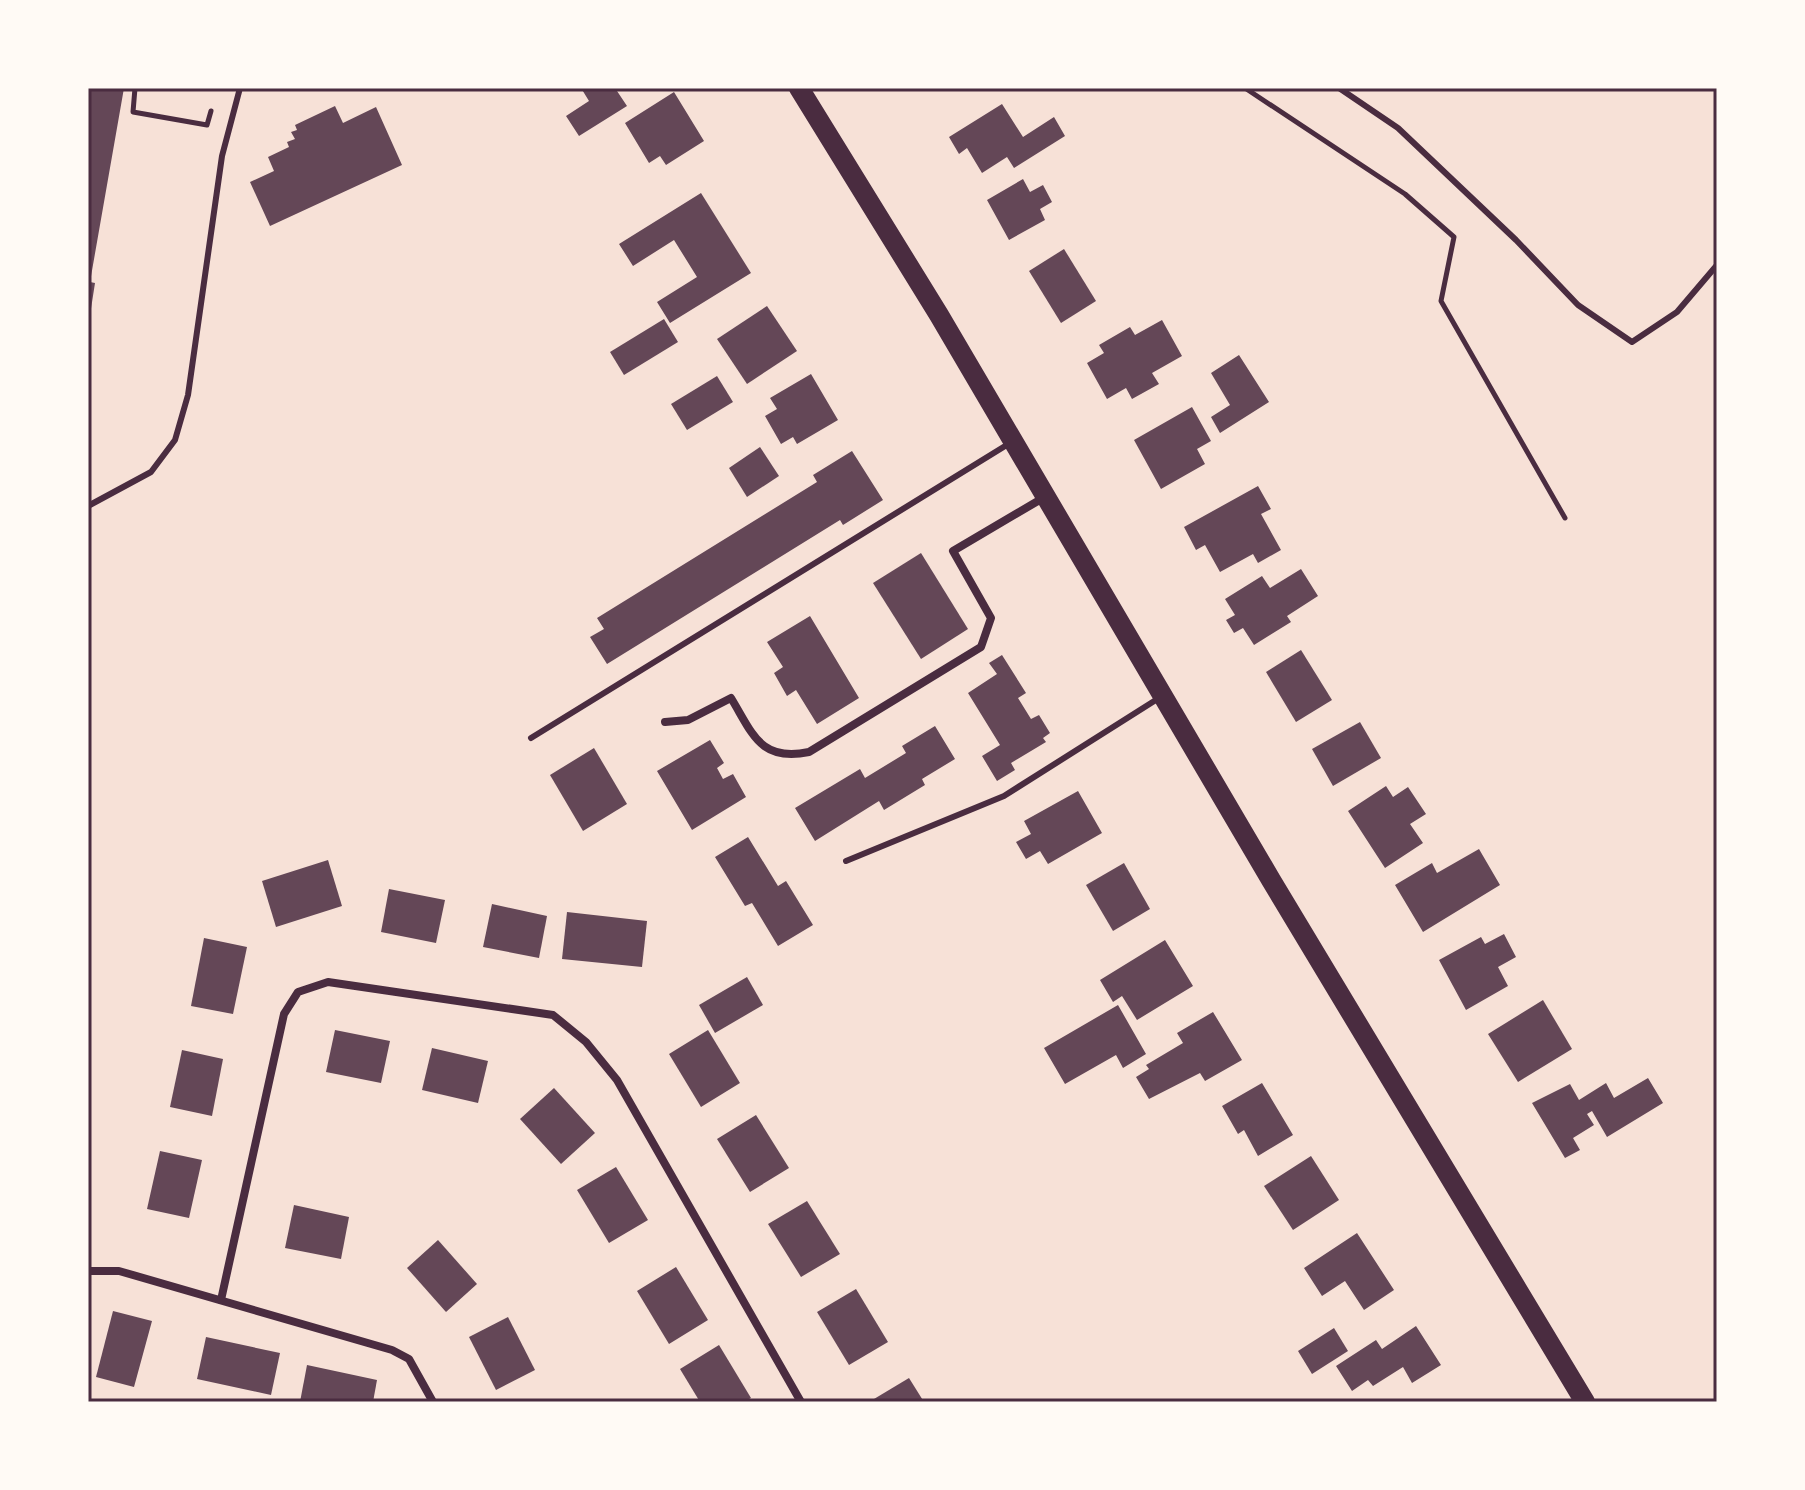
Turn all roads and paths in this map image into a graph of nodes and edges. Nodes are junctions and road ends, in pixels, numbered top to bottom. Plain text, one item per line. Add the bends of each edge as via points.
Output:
1 (135, 88) edge
2 (240, 88) edge
3 (799, 88) edge
4 (1245, 88) edge
5 (1339, 88) edge
6 (215, 100) dead end
7 (1717, 265) edge
8 (1013, 441) junction
9 (1044, 498) junction
10 (88, 506) edge
11 (1565, 518) dead end
12 (1163, 696) junction
13 (665, 722) dead end
14 (531, 738) dead end
15 (846, 861) dead end
16 (88, 1271) edge
17 (221, 1300) junction
18 (433, 1402) edge
19 (801, 1402) edge
20 (1585, 1402) edge

1 - 6 path via 133,112 174,122 207,125
2 - 10 lane via 222,156 188,395 175,440 151,472
3 - 8 main road
4 - 11 path via 1405,194 1454,237 1441,301
5 - 7 lane via 1398,128 1578,305 1632,342 1677,312
8 - 9 main road
8 - 14 lane
9 - 12 main road
9 - 13 street via 953,551 991,618 981,647 809,752 786,756 760,745 731,698 688,720
12 - 15 lane via 1004,796
12 - 20 main road
16 - 17 street via 119,1271
17 - 18 street via 392,1350 409,1359
17 - 19 street via 284,1014 298,992 328,982 553,1015 586,1042 617,1080

